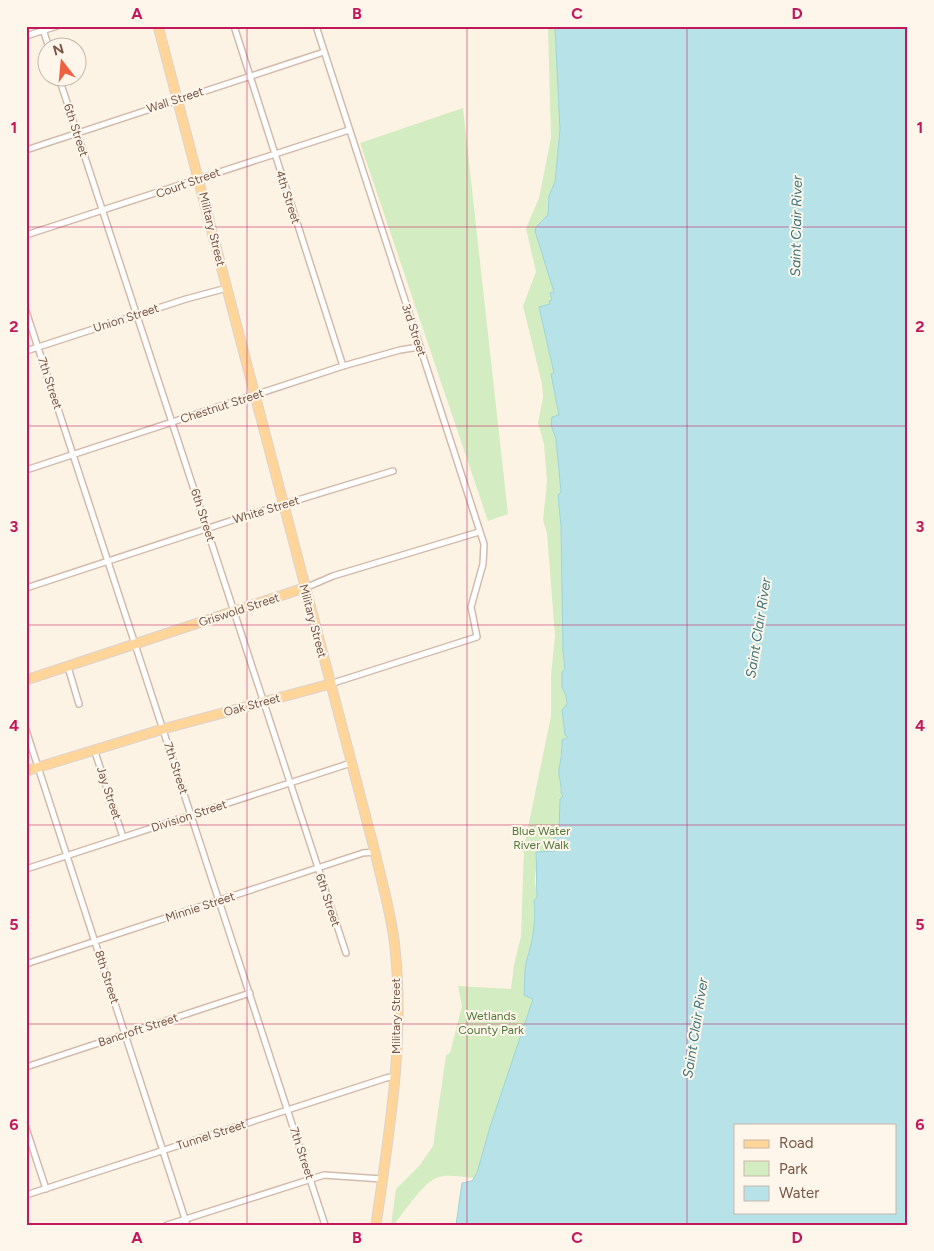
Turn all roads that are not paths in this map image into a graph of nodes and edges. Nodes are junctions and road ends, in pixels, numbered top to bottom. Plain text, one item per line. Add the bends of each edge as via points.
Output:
1 (58, 26) edge
2 (158, 26) edge
3 (234, 26) edge
4 (316, 26) edge
5 (43, 28) edge
6 (26, 36) edge
7 (324, 52) junction
8 (249, 76) junction
9 (62, 88) edge
10 (178, 101) junction
11 (350, 130) junction
12 (77, 133) junction
13 (26, 150) edge
14 (274, 154) junction
15 (199, 180) junction
16 (102, 210) junction
17 (26, 235) edge
18 (226, 288) junction
19 (26, 311) edge
20 (137, 315) junction
21 (419, 347) junction
22 (38, 348) junction
23 (26, 351) edge
24 (343, 366) junction
25 (254, 395) junction
26 (173, 422) junction
27 (74, 454) junction
28 (26, 470) edge
29 (393, 471) dead end
30 (283, 504) junction
31 (207, 529) junction
32 (480, 532) junction
33 (108, 561) junction
34 (26, 588) edge
35 (304, 588) junction
36 (234, 612) junction
37 (477, 636) joint
38 (136, 644) junction
39 (68, 667) junction
40 (26, 680) edge
41 (330, 684) junction
42 (263, 701) junction
43 (80, 704) dead end
44 (163, 729) junction
45 (26, 730) edge
46 (94, 749) junction
47 (351, 763) junction
48 (38, 767) junction
49 (26, 771) edge
50 (290, 782) junction
51 (191, 815) junction
52 (123, 837) junction
53 (375, 852) junction
54 (67, 856) junction
55 (318, 868) junction
56 (26, 869) edge
57 (219, 901) junction
58 (95, 941) junction
59 (346, 953) dead end
60 (26, 964) edge
61 (250, 994) junction
62 (126, 1034) junction
63 (26, 1067) edge
64 (396, 1076) junction
65 (288, 1110) junction
66 (26, 1128) edge
67 (164, 1150) junction
68 (310, 1178) junction
69 (382, 1179) junction
70 (46, 1189) junction
71 (26, 1195) edge
72 (185, 1218) junction
73 (167, 1225) edge
74 (187, 1225) edge
75 (325, 1225) edge
76 (376, 1225) edge

1 - 5 street
2 - 10 main road, Military Street
3 - 8 street, 4th Street
4 - 7 street, 3rd Street
5 - 6 street
7 - 8 street, Wall Street
7 - 11 street, 3rd Street
8 - 10 street, Wall Street
8 - 14 street, 4th Street
9 - 12 street, 6th Street
10 - 12 street, Wall Street
10 - 15 main road, Military Street
11 - 14 street, Court Street
11 - 21 street, 3rd Street
12 - 13 street, Wall Street
12 - 16 street, 6th Street
14 - 15 street, Court Street
14 - 24 street, 4th Street
15 - 16 street, Court Street
15 - 18 main road, Military Street
16 - 17 street, Court Street
16 - 20 street, 6th Street
18 - 20 street, Union Street
18 - 25 main road, Military Street
19 - 22 street, 7th Street
20 - 22 street, Union Street
20 - 26 street, 6th Street
21 - 24 street, Chestnut Street
21 - 32 street, 3rd Street
22 - 23 street, Union Street
22 - 27 street, 7th Street
24 - 25 street, Chestnut Street
25 - 26 street, Chestnut Street
25 - 30 main road, Military Street
26 - 27 street, Chestnut Street
26 - 31 street, 6th Street
27 - 28 street, Chestnut Street
27 - 33 street, 7th Street
29 - 30 street, White Street
30 - 31 street, White Street
30 - 35 main road, Military Street
31 - 33 street, White Street
31 - 36 street, 6th Street
32 - 35 street, Griswold Street via 333,576
32 - 37 street, 3rd Street via 485,554 471,607
33 - 34 street, White Street
33 - 38 street, 7th Street
35 - 36 main road, Griswold Street
35 - 41 main road, Military Street
36 - 38 main road, Griswold Street
36 - 42 street, 6th Street
37 - 41 street, Oak Street
38 - 39 main road, Griswold Street
38 - 44 street, 7th Street
39 - 40 main road, Griswold Street
39 - 43 street
41 - 42 main road, Oak Street
41 - 47 main road, Military Street
42 - 44 main road, Oak Street
42 - 50 street, 6th Street
44 - 46 main road, Oak Street
44 - 51 street, 7th Street
45 - 48 street, 8th Street
46 - 48 main road, Oak Street
46 - 52 street, Jay Street
47 - 50 street, Division Street
47 - 53 main road, Military Street
48 - 49 main road, Oak Street
48 - 54 street, 8th Street
50 - 51 street, Division Street
50 - 55 street, 6th Street
51 - 52 street, Division Street
51 - 57 street, 7th Street
52 - 54 street, Division Street
53 - 55 street, Minnie Street
53 - 64 main road, Military Street via 395,948 398,1001
54 - 56 street, Division Street
54 - 58 street, 8th Street
55 - 57 street, Minnie Street
55 - 59 street, 6th Street
57 - 58 street, Minnie Street
57 - 61 street, 7th Street
58 - 60 street, Minnie Street
58 - 62 street, 8th Street
61 - 62 street, Bancroft Street
61 - 65 street, 7th Street
62 - 63 street, Bancroft Street
62 - 67 street, 8th Street
64 - 65 street, Tunnel Street
64 - 69 main road, Military Street
65 - 67 street, Tunnel Street
65 - 68 street, 7th Street
66 - 70 street
67 - 70 street, Tunnel Street
67 - 72 street, 8th Street
68 - 69 street via 333,1175
68 - 72 street
68 - 75 street, 7th Street
69 - 76 main road, Military Street
70 - 71 street, Tunnel Street
72 - 73 street
72 - 74 street, 8th Street

